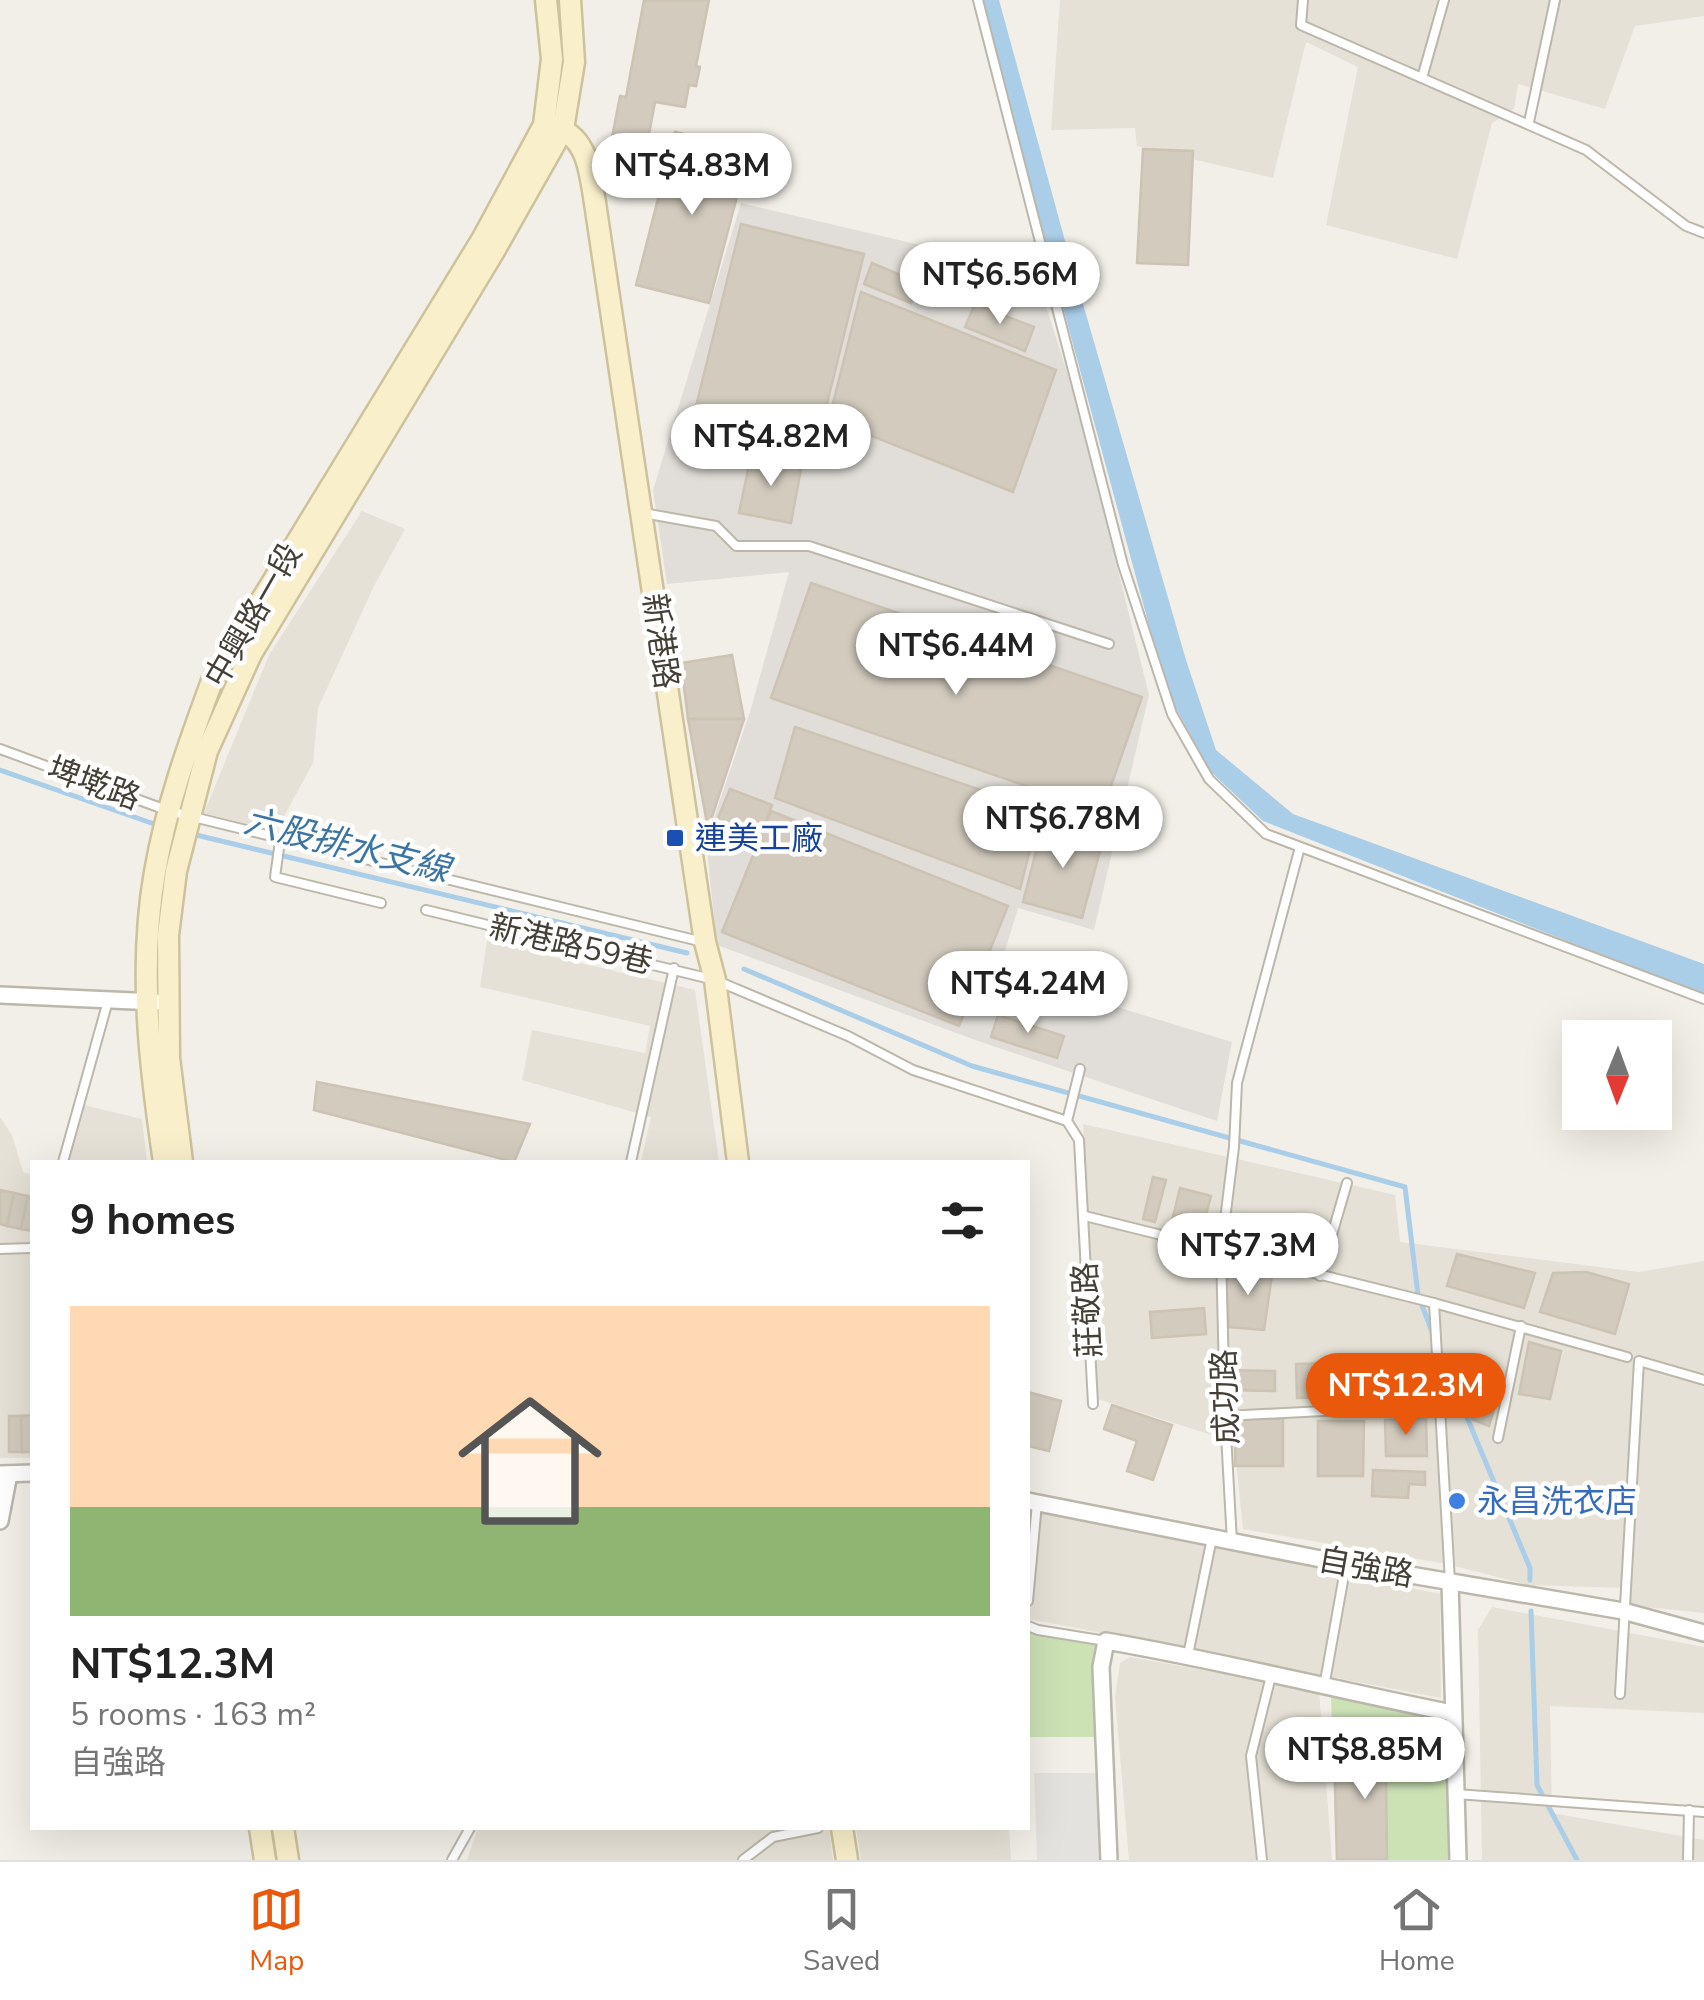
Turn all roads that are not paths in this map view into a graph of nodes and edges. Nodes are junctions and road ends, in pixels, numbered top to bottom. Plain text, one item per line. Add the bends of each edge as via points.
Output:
1 (546, 0) edge
2 (570, 0) edge
3 (978, 0) edge
4 (1303, 0) edge
5 (1444, 0) edge
6 (1555, 0) edge
7 (1422, 78) junction
8 (1529, 122) junction
9 (554, 127) junction
10 (1704, 232) edge
11 (642, 512) junction
12 (1109, 644) dead end
13 (0, 748) edge
14 (179, 813) junction
15 (280, 841) junction
16 (1300, 847) junction
17 (381, 903) dead end
18 (426, 910) dead end
19 (704, 942) junction
20 (674, 968) junction
21 (716, 980) junction
22 (0, 995) edge
23 (1704, 999) edge
24 (108, 1000) junction
25 (157, 1002) junction
26 (1080, 1069) dead end
27 (1066, 1122) junction
28 (64, 1160) edge
29 (164, 1160) edge
30 (182, 1160) edge
31 (631, 1160) edge
32 (738, 1160) edge
33 (1347, 1183) dead end
34 (1085, 1216) junction
35 (0, 1248) edge
36 (30, 1248) edge
37 (1221, 1252) junction
38 (1320, 1276) junction
39 (1432, 1302) junction
40 (1521, 1326) junction
41 (1627, 1357) dead end
42 (1704, 1380) edge
43 (1093, 1404) dead end
44 (1440, 1405) junction
45 (1224, 1416) junction
46 (1498, 1438) dead end
47 (30, 1473) edge
48 (4, 1474) edge
49 (1032, 1502) edge
50 (0, 1521) edge
51 (1212, 1538) junction
52 (1232, 1542) junction
53 (1030, 1552) edge
54 (1346, 1564) junction
55 (1450, 1582) junction
56 (1623, 1611) junction
57 (1030, 1627) edge
58 (1704, 1632) edge
59 (1106, 1640) junction
60 (1188, 1655) junction
61 (1272, 1676) junction
62 (1324, 1688) junction
63 (1620, 1694) dead end
64 (1452, 1714) junction
65 (1456, 1794) junction
66 (1689, 1810) junction
67 (1704, 1812) edge
68 (260, 1830) edge
69 (284, 1830) edge
70 (469, 1830) edge
71 (808, 1830) edge
72 (842, 1830) edge
73 (265, 1860) edge
74 (288, 1860) edge
75 (452, 1860) edge
76 (743, 1860) edge
77 (847, 1860) edge
78 (1109, 1860) edge
79 (1262, 1860) edge
80 (1458, 1860) edge
81 (1688, 1860) edge

1 - 9 main road
2 - 9 main road via 574,62
3 - 16 lane via 1124,564 1172,714 1209,779 1266,834
4 - 7 lane via 1301,25
5 - 7 lane
6 - 8 lane
7 - 8 lane
8 - 10 lane via 1586,150 1686,226
9 - 11 main road, 新港路 via 580,143 588,166
9 - 14 main road, 中興路一段 via 212,681 188,745
11 - 12 lane via 716,526 736,546 809,546
11 - 19 main road, 新港路
13 - 14 lane, 埤墘路
14 - 15 lane, 埤墘路
14 - 25 main road, 中興路一段 via 154,874
15 - 17 lane via 275,878
15 - 19 lane, 埤墘路
16 - 23 lane
16 - 37 lane, 成功路 via 1236,1084
18 - 20 lane, 新港路59巷
19 - 21 main road, 新港路
20 - 21 lane, 新港路59巷
20 - 31 lane
21 - 27 lane, 新港路59巷 via 913,1070
21 - 32 main road, 新港路
22 - 24 street
24 - 25 street
24 - 28 lane
25 - 29 main road, 中興路一段 via 150,1062
25 - 30 main road, 中興路一段
26 - 27 lane
27 - 34 lane, 莊敬路 via 1080,1140
33 - 38 lane
34 - 37 lane
34 - 43 lane, 莊敬路
35 - 36 lane
37 - 38 lane
37 - 45 lane, 成功路
38 - 39 lane
39 - 40 lane
39 - 44 lane
40 - 41 lane
40 - 46 lane
42 - 56 lane via 1639,1361
44 - 45 lane
44 - 55 lane
45 - 52 lane, 成功路
47 - 48 street
48 - 50 street
49 - 51 street, 自強路
49 - 53 lane
51 - 52 street, 自強路
51 - 60 lane
52 - 54 street, 自強路
54 - 55 street, 自強路
54 - 62 lane
55 - 56 street, 自強路
55 - 64 street
56 - 58 street, 自強路
56 - 63 lane
57 - 59 lane
59 - 60 street
59 - 78 street via 1101,1667
60 - 61 street
61 - 62 street
61 - 79 lane via 1251,1756
62 - 64 street
64 - 65 street
65 - 66 lane
65 - 80 street
66 - 67 lane
66 - 81 lane
68 - 73 main road
69 - 74 main road
70 - 75 lane
71 - 76 lane via 772,1837
72 - 77 main road

